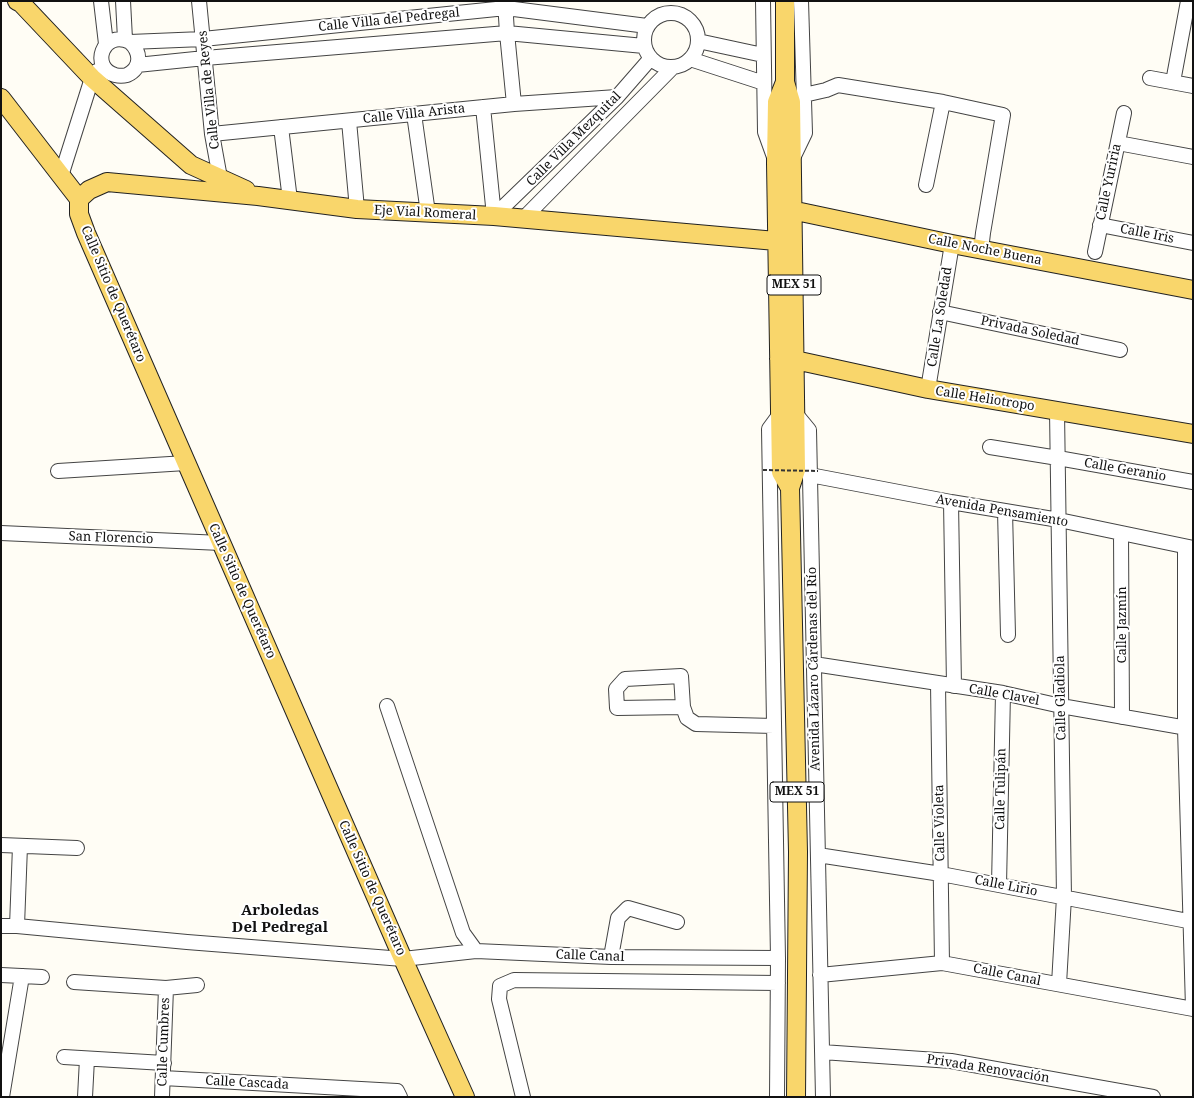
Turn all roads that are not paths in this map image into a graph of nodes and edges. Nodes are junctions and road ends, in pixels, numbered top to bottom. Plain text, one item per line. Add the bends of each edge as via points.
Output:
1 (17, 1) edge
2 (101, 1) edge
3 (123, 1) edge
4 (198, 1) edge
5 (763, 1) edge
6 (785, 1) edge
7 (800, 1) edge
8 (1188, 1) edge
9 (506, 5) edge
10 (647, 26) junction
11 (507, 33) junction
12 (203, 38) junction
13 (128, 40) junction
14 (698, 41) junction
15 (106, 44) junction
16 (647, 52) junction
17 (764, 55) junction
18 (204, 58) junction
19 (690, 59) junction
20 (137, 65) junction
21 (673, 67) junction
22 (97, 71) junction
23 (1150, 78) dead end
24 (1174, 82) junction
25 (764, 83) junction
26 (1193, 86) edge
27 (804, 95) junction
28 (617, 97) junction
29 (1, 98) edge
30 (943, 102) junction
31 (514, 104) junction
32 (483, 107) junction
33 (1124, 113) dead end
34 (414, 114) junction
35 (349, 121) junction
36 (281, 127) junction
37 (212, 134) junction
38 (1118, 143) junction
39 (1193, 157) edge
40 (784, 162) junction
41 (191, 165) junction
42 (61, 176) junction
43 (220, 178) junction
44 (926, 185) dead end
45 (207, 191) junction
46 (258, 196) junction
47 (79, 199) junction
48 (290, 200) junction
49 (785, 208) junction
50 (357, 209) junction
51 (428, 213) junction
52 (494, 216) junction
53 (523, 219) junction
54 (1100, 225) junction
55 (776, 241) junction
56 (1193, 243) edge
57 (952, 244) junction
58 (981, 250) junction
59 (1095, 252) dead end
60 (1193, 290) edge
61 (940, 312) junction
62 (1120, 350) dead end
63 (787, 359) junction
64 (928, 390) junction
65 (1057, 411) junction
66 (788, 414) junction
67 (1193, 434) edge
68 (990, 447) dead end
69 (1058, 458) junction
70 (186, 463) junction
71 (58, 471) dead end
72 (814, 473) junction
73 (1193, 482) edge
74 (951, 502) junction
75 (1005, 511) junction
76 (1059, 520) junction
77 (1, 533) edge
78 (1121, 533) junction
79 (221, 543) junction
80 (1189, 548) edge
81 (1008, 635) dead end
82 (814, 664) junction
83 (938, 684) junction
84 (954, 686) junction
85 (1003, 693) junction
86 (387, 706) dead end
87 (1061, 706) junction
88 (683, 707) junction
89 (1122, 717) junction
90 (774, 726) junction
91 (1189, 729) edge
92 (1, 845) edge
93 (20, 846) junction
94 (77, 848) dead end
95 (818, 855) junction
96 (941, 874) junction
97 (999, 885) junction
98 (1064, 897) junction
99 (676, 922) dead end
100 (1192, 922) edge
101 (1, 926) edge
102 (17, 926) junction
103 (476, 951) junction
104 (611, 957) junction
105 (778, 958) junction
106 (403, 959) junction
107 (942, 963) junction
108 (1, 975) edge
109 (820, 975) junction
110 (22, 976) junction
111 (42, 977) dead end
112 (74, 982) dead end
113 (778, 983) junction
114 (1059, 984) junction
115 (196, 986) dead end
116 (166, 988) junction
117 (1193, 1009) edge
118 (822, 1052) junction
119 (64, 1057) dead end
120 (87, 1058) junction
121 (164, 1063) junction
122 (163, 1078) junction
123 (2, 1097) edge
124 (85, 1097) edge
125 (162, 1097) edge
126 (400, 1097) edge
127 (465, 1097) edge
128 (523, 1097) edge
129 (777, 1097) edge
130 (796, 1097) edge
131 (823, 1097) edge
132 (1153, 1097) edge

1 - 22 main road
2 - 15 street
3 - 13 street
4 - 12 street, Calle Villa de Reyes
5 - 17 street, Avenida Lázaro Cárdenas del Río
6 - 40 main road, Avenida Lázaro Cárdenas del Río / MEX 51 via 785,82 791,102
7 - 27 street, Avenida Lázaro Cárdenas del Río
8 - 24 street
9 - 10 street, Calle Villa del Pedregal
9 - 11 street
9 - 12 street, Calle Villa del Pedregal
10 - 14 street via 654,17 664,13 682,15 694,26
10 - 16 street via 643,36
11 - 16 street, Calle Villa del Pedregal
11 - 18 street, Calle Villa del Pedregal
11 - 31 street
12 - 13 street, Calle Villa del Pedregal
12 - 18 street, Calle Villa de Reyes
13 - 15 street via 111,40
13 - 20 street via 138,52
14 - 17 street
14 - 19 street
15 - 22 street
16 - 21 street via 658,64
16 - 28 street, Calle Villa Mezquital
17 - 25 street, Avenida Lázaro Cárdenas del Río
18 - 20 street, Calle Villa del Pedregal
18 - 37 street, Calle Villa de Reyes
19 - 21 street
19 - 25 street
20 - 22 street via 127,75 112,75 106,70
21 - 53 street, Calle Villa Mezquital
22 - 41 main road
22 - 42 street
23 - 24 street
24 - 26 street
25 - 40 street, Avenida Lázaro Cárdenas del Río via 765,132
27 - 30 street via 838,85
27 - 40 street, Avenida Lázaro Cárdenas del Río via 805,134
28 - 31 street, Calle Villa Arista
28 - 52 street, Calle Villa Mezquital
29 - 42 main road
30 - 44 street
30 - 58 street via 1003,115
31 - 32 street, Calle Villa Arista
32 - 34 street, Calle Villa Arista
32 - 52 street
33 - 38 street, Calle Yuriria
34 - 35 street, Calle Villa Arista
34 - 51 street
35 - 36 street, Calle Villa Arista
35 - 50 street
36 - 37 street, Calle Villa Arista
36 - 48 street
37 - 43 street, Calle Villa de Reyes
38 - 39 street
38 - 54 street, Calle Yuriria
40 - 49 main road, Avenida Lázaro Cárdenas del Río / MEX 51
41 - 43 main road
41 - 45 street
42 - 47 main road
43 - 46 main road
45 - 46 main road, Eje Vial Romeral
45 - 47 main road, Eje Vial Romeral via 108,182 89,190
46 - 48 main road, Eje Vial Romeral
47 - 70 main road, Calle Sitio de Querétaro via 79,214 86,233
48 - 50 main road, Eje Vial Romeral
49 - 55 main road, Avenida Lázaro Cárdenas del Río / MEX 51
49 - 57 main road, Calle Noche Buena
49 - 63 main road, Avenida Lázaro Cárdenas del Río / MEX 51
50 - 51 main road, Eje Vial Romeral
51 - 52 main road, Eje Vial Romeral
52 - 53 main road, Eje Vial Romeral
53 - 55 main road, Eje Vial Romeral
54 - 56 street, Calle Iris
54 - 59 street, Calle Yuriria
55 - 63 main road, Avenida Lázaro Cárdenas del Río / MEX 51
57 - 58 main road, Calle Noche Buena
57 - 61 street, Calle La Soledad
58 - 60 main road, Calle Noche Buena
61 - 62 street, Privada Soledad
61 - 64 street, Calle La Soledad
63 - 64 main road, Calle Heliotropo
63 - 66 main road, Avenida Lázaro Cárdenas del Río / MEX 51
64 - 65 main road, Calle Heliotropo
65 - 67 main road, Calle Heliotropo
65 - 69 street, Calle Gladiola
66 - 72 street, Avenida Lázaro Cárdenas del Río via 809,430
66 - 90 street via 769,429
66 - 130 main road, Avenida Lázaro Cárdenas del Río / MEX 51 via 781,472 790,488 798,852
68 - 69 street, Calle Geranio
69 - 73 street, Calle Geranio
69 - 76 street, Calle Gladiola
70 - 71 street
70 - 79 main road, Calle Sitio de Querétaro
72 - 74 street, Avenida Pensamiento
72 - 82 street, Avenida Lázaro Cárdenas del Río
74 - 75 street, Avenida Pensamiento
74 - 84 street
75 - 76 street, Avenida Pensamiento
75 - 81 street
76 - 78 street, Avenida Pensamiento
76 - 87 street, Calle Gladiola
77 - 79 street, San Florencio
78 - 80 street, Avenida Pensamiento
78 - 89 street, Calle Jazmín
79 - 106 main road, Calle Sitio de Querétaro
80 - 91 street
82 - 83 street, Calle Clavel
82 - 95 street, Avenida Lázaro Cárdenas del Río
83 - 84 street, Calle Clavel
83 - 96 street, Calle Violeta
84 - 85 street, Calle Clavel
85 - 87 street, Calle Clavel
85 - 97 street, Calle Tulipán
86 - 103 street via 463,933
87 - 89 street, Calle Clavel
87 - 98 street, Calle Gladiola
88 - 88 street via 617,708 616,689 625,678 681,676
88 - 90 street via 687,718 696,724
89 - 91 street, Calle Clavel
90 - 105 street
91 - 100 street
92 - 93 street
93 - 94 street
93 - 102 street
95 - 96 street, Calle Lirio
95 - 109 street, Avenida Lázaro Cárdenas del Río
96 - 97 street, Calle Lirio
96 - 107 street, Calle Violeta
97 - 98 street, Calle Lirio
98 - 100 street, Calle Lirio
98 - 114 street, Calle Gladiola
99 - 104 street via 628,908 618,918
100 - 117 street
101 - 102 street, Calle Canal
102 - 106 street, Calle Canal
103 - 104 street, Calle Canal
103 - 106 street, Calle Canal
104 - 105 street, Calle Canal
105 - 113 street
106 - 127 main road, Calle Sitio de Querétaro
107 - 109 street, Calle Canal
107 - 114 street, Calle Canal
108 - 110 street
109 - 118 street, Avenida Lázaro Cárdenas del Río
110 - 111 street
110 - 123 street
112 - 116 street
113 - 128 street via 514,980 500,986 498,999
113 - 129 street
114 - 117 street, Calle Canal
115 - 116 street
116 - 121 street, Calle Cumbres
118 - 131 street, Avenida Lázaro Cárdenas del Río
118 - 132 street, Privada Renovación via 951,1061
119 - 120 street
120 - 121 street
120 - 124 street
121 - 122 street, Calle Cumbres
122 - 125 street, Calle Cumbres
122 - 126 street, Calle Cascada via 397,1091

